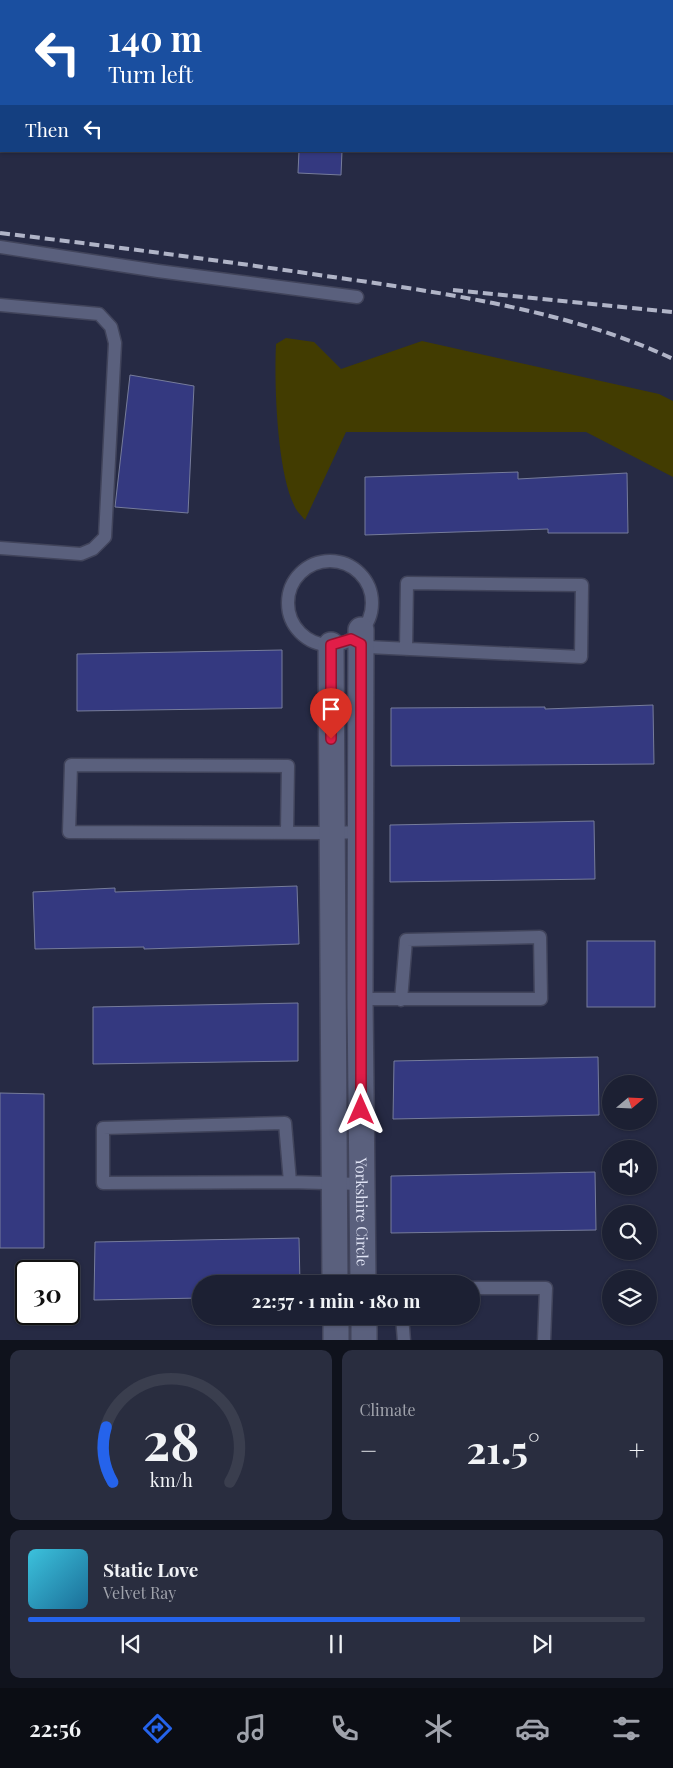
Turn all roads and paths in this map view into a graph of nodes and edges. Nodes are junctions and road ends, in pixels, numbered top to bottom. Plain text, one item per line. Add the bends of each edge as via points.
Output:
1 (0, 247) edge
2 (357, 297) dead end
3 (0, 305) edge
4 (0, 548) edge
5 (351, 639) junction
6 (406, 648) junction
7 (287, 832) junction
8 (361, 832) junction
9 (331, 833) junction
10 (333, 999) junction
11 (360, 999) junction
12 (401, 1000) junction
13 (290, 1182) junction
14 (334, 1184) junction
15 (361, 1184) junction
16 (335, 1275) edge
17 (363, 1275) edge
18 (480, 1288) edge
19 (336, 1325) edge
20 (364, 1325) edge
21 (403, 1325) edge
22 (336, 1340) edge
23 (364, 1340) edge
24 (404, 1340) edge
25 (544, 1340) edge

1 - 2 lane
3 - 4 lane via 99,314 111,327 115,343 105,537 94,549 81,554
5 - 5 lane via 368,619 372,606 365,579 343,563 330,560 316,563 304,570 289,592 292,620 311,640
5 - 6 lane via 368,647
5 - 8 street, Yorkshire Circle
5 - 9 street, Yorkshire Circle
6 - 6 lane via 581,657 582,585 407,583
7 - 7 lane via 70,832 70,765 288,766
7 - 9 lane
8 - 9 lane
8 - 11 street, Yorkshire Circle
9 - 10 street, Yorkshire Circle
10 - 11 lane
10 - 14 street, Yorkshire Circle
11 - 12 lane
11 - 15 street, Yorkshire Circle
12 - 12 lane via 542,999 540,937 406,940
13 - 13 lane via 104,1183 103,1128 285,1123
13 - 14 lane
14 - 15 lane
14 - 16 street, Yorkshire Circle
15 - 17 street, Yorkshire Circle
18 - 25 lane via 546,1288
19 - 22 street
20 - 23 street
21 - 24 lane

